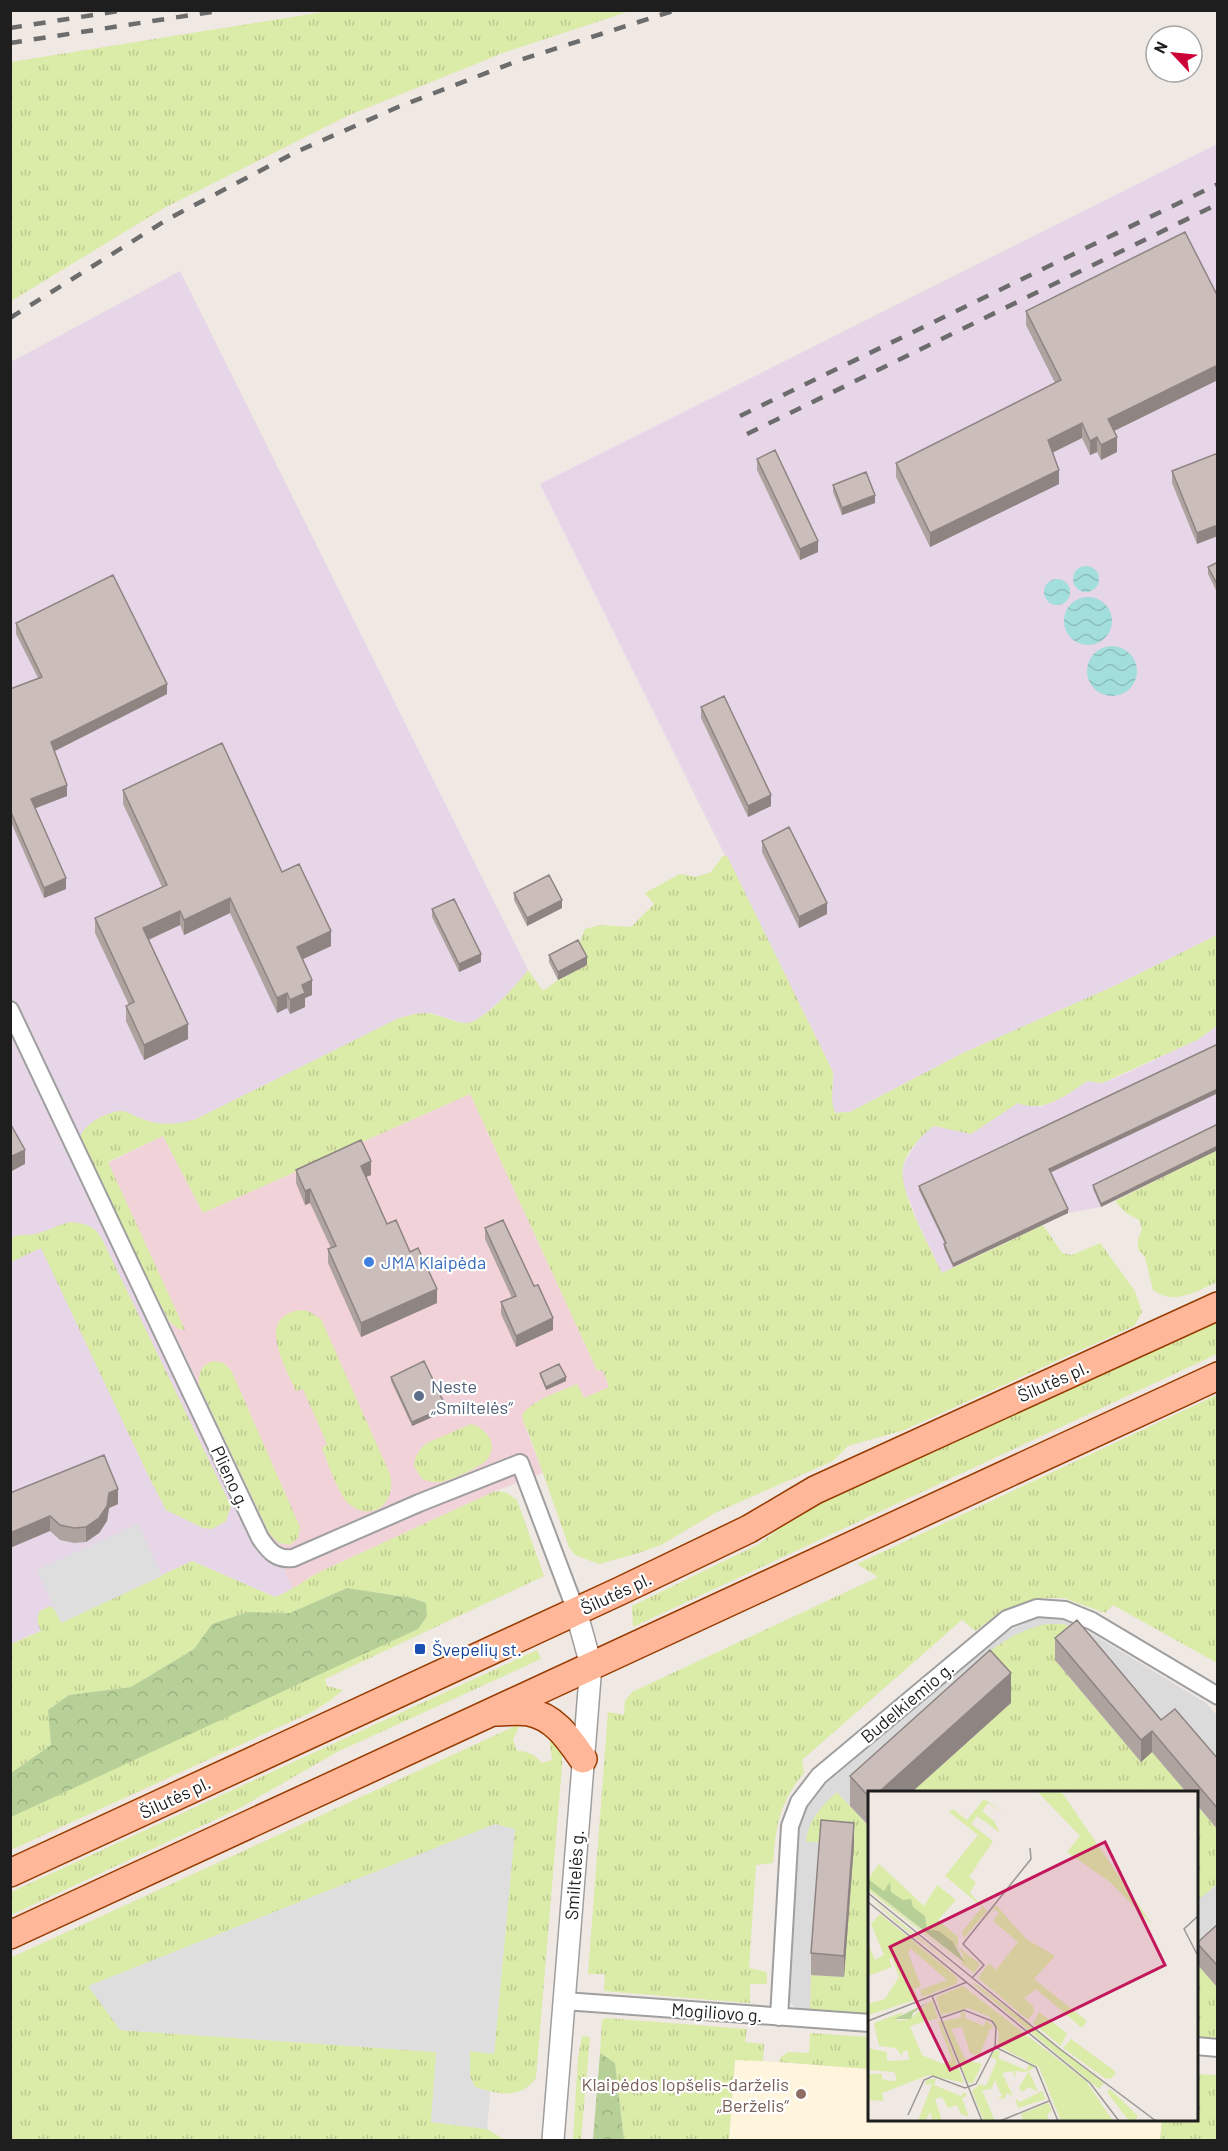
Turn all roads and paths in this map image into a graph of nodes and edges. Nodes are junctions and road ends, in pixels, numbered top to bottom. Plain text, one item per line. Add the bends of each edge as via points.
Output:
1 (10, 1010) edge
2 (1218, 1306) edge
3 (1218, 1376) edge
4 (576, 1611) junction
5 (591, 1665) junction
6 (1218, 1696) edge
7 (491, 1712) junction
8 (583, 1758) junction
9 (10, 1873) edge
10 (10, 1935) edge
11 (564, 2001) junction
12 (779, 2017) junction
13 (868, 2023) edge
14 (1198, 2046) edge
15 (1218, 2048) edge
16 (553, 2140) edge

1 - 4 street, Plieno g. via 268,1550 284,1560 293,1558 520,1462
2 - 4 main road, Šilutės pl. via 815,1490 749,1529
3 - 5 main road
4 - 5 street, Smiltelės g.
4 - 9 main road, Šilutės pl.
5 - 7 main road
5 - 8 street, Smiltelės g.
6 - 12 street, Budelkiemio g. via 1092,1621 1065,1610 1037,1608 1006,1618 819,1776 799,1802 790,1826
7 - 8 main road via 530,1712 550,1721
7 - 10 main road
8 - 11 street, Smiltelės g.
11 - 12 street, Mogiliovo g.
11 - 16 street, Smiltelės g.
12 - 13 street, Mogiliovo g.
14 - 15 street

